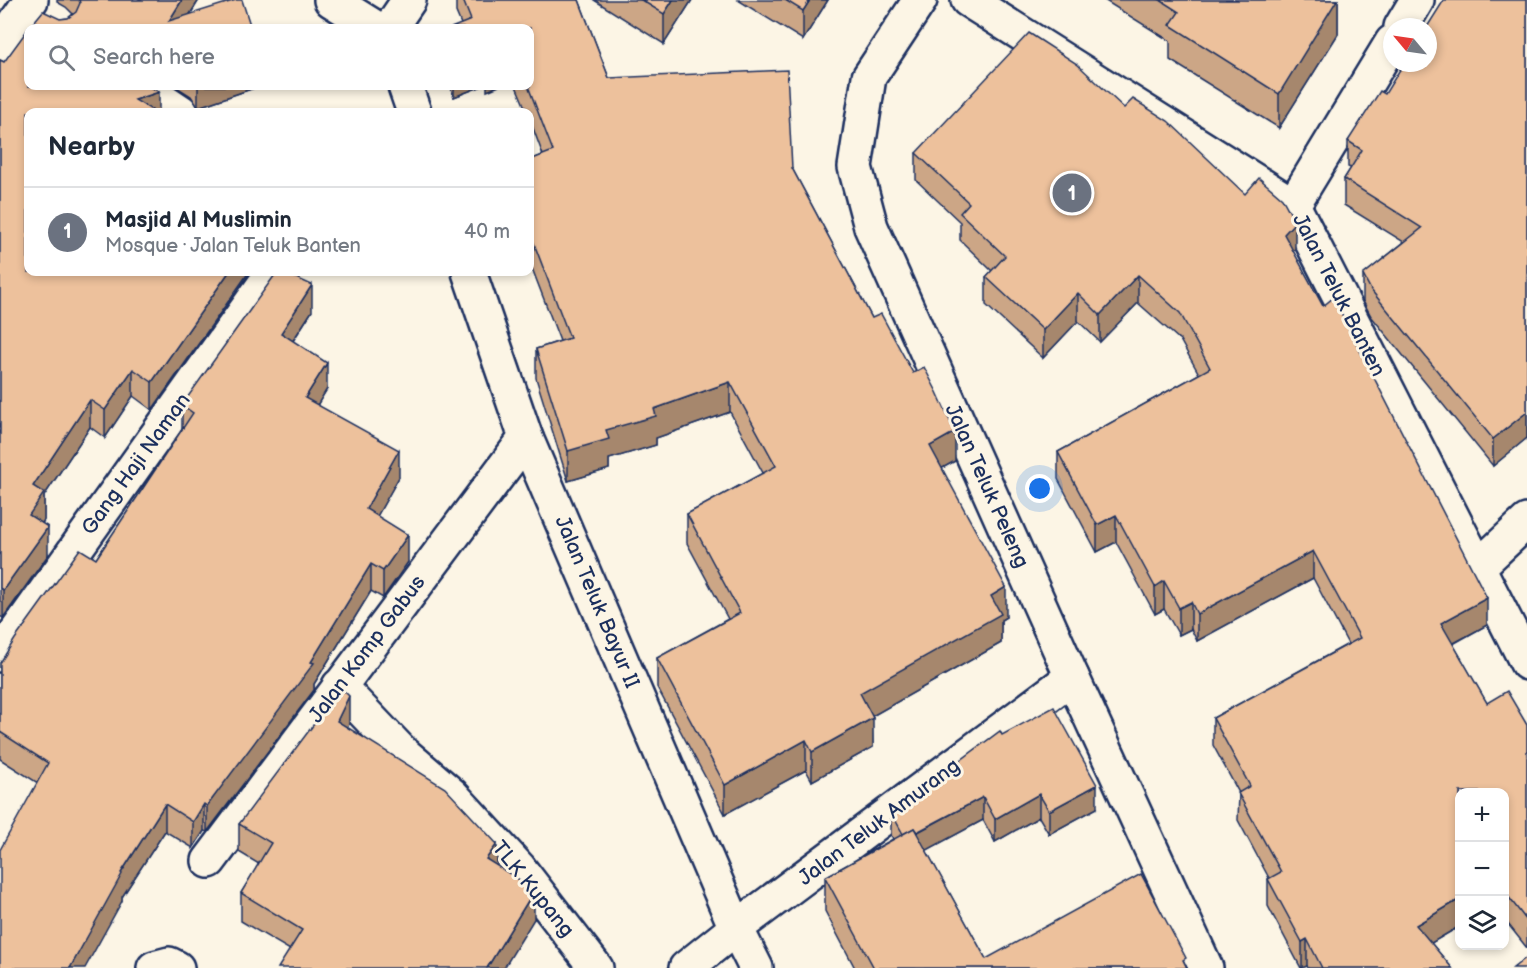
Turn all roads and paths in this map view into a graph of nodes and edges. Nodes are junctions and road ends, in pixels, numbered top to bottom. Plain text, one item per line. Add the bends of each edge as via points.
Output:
1 (331, 0) edge
2 (409, 0) edge
3 (920, 0) edge
4 (968, 0) edge
5 (1417, 0) edge
6 (37, 9) edge
7 (1406, 18) edge
8 (370, 24) edge
9 (393, 24) edge
10 (0, 45) edge
11 (1383, 57) edge
12 (148, 90) edge
13 (406, 90) edge
14 (175, 108) edge
15 (413, 108) edge
16 (1293, 205) junction
17 (269, 276) edge
18 (470, 276) edge
19 (526, 438) junction
20 (1527, 521) edge
21 (1477, 568) junction
22 (0, 655) edge
23 (1527, 663) edge
24 (1072, 677) junction
25 (339, 686) junction
26 (209, 861) dead end
27 (736, 928) junction
28 (154, 968) edge
29 (177, 968) edge
30 (596, 968) edge
31 (686, 968) edge
32 (756, 968) edge
33 (1206, 968) edge

1 - 8 street
2 - 9 street
3 - 24 street, Jalan Teluk Peleng via 869,77 855,167 871,227
4 - 16 street, Jalan Teluk Banten
5 - 7 street
6 - 10 street
11 - 16 street
12 - 14 street
13 - 15 street
16 - 21 street, Jalan Teluk Banten
17 - 22 street, Gang Haji Naman
18 - 19 street, Jalan Teluk Bayur II
19 - 25 street, Jalan Komp Gabus
19 - 27 street, Jalan Teluk Bayur II
20 - 21 street
21 - 23 street, Jalan Teluk Banten
24 - 27 street, Jalan Teluk Amurang
24 - 33 street, Jalan Teluk Peleng
25 - 26 street, Jalan Komp Gabus
25 - 30 street, TLK Kupang via 402,752 452,795 511,860
27 - 31 street, Jalan Teluk Amurang
27 - 32 street, Jalan Teluk Bayur II
28 - 29 street via 169,964

